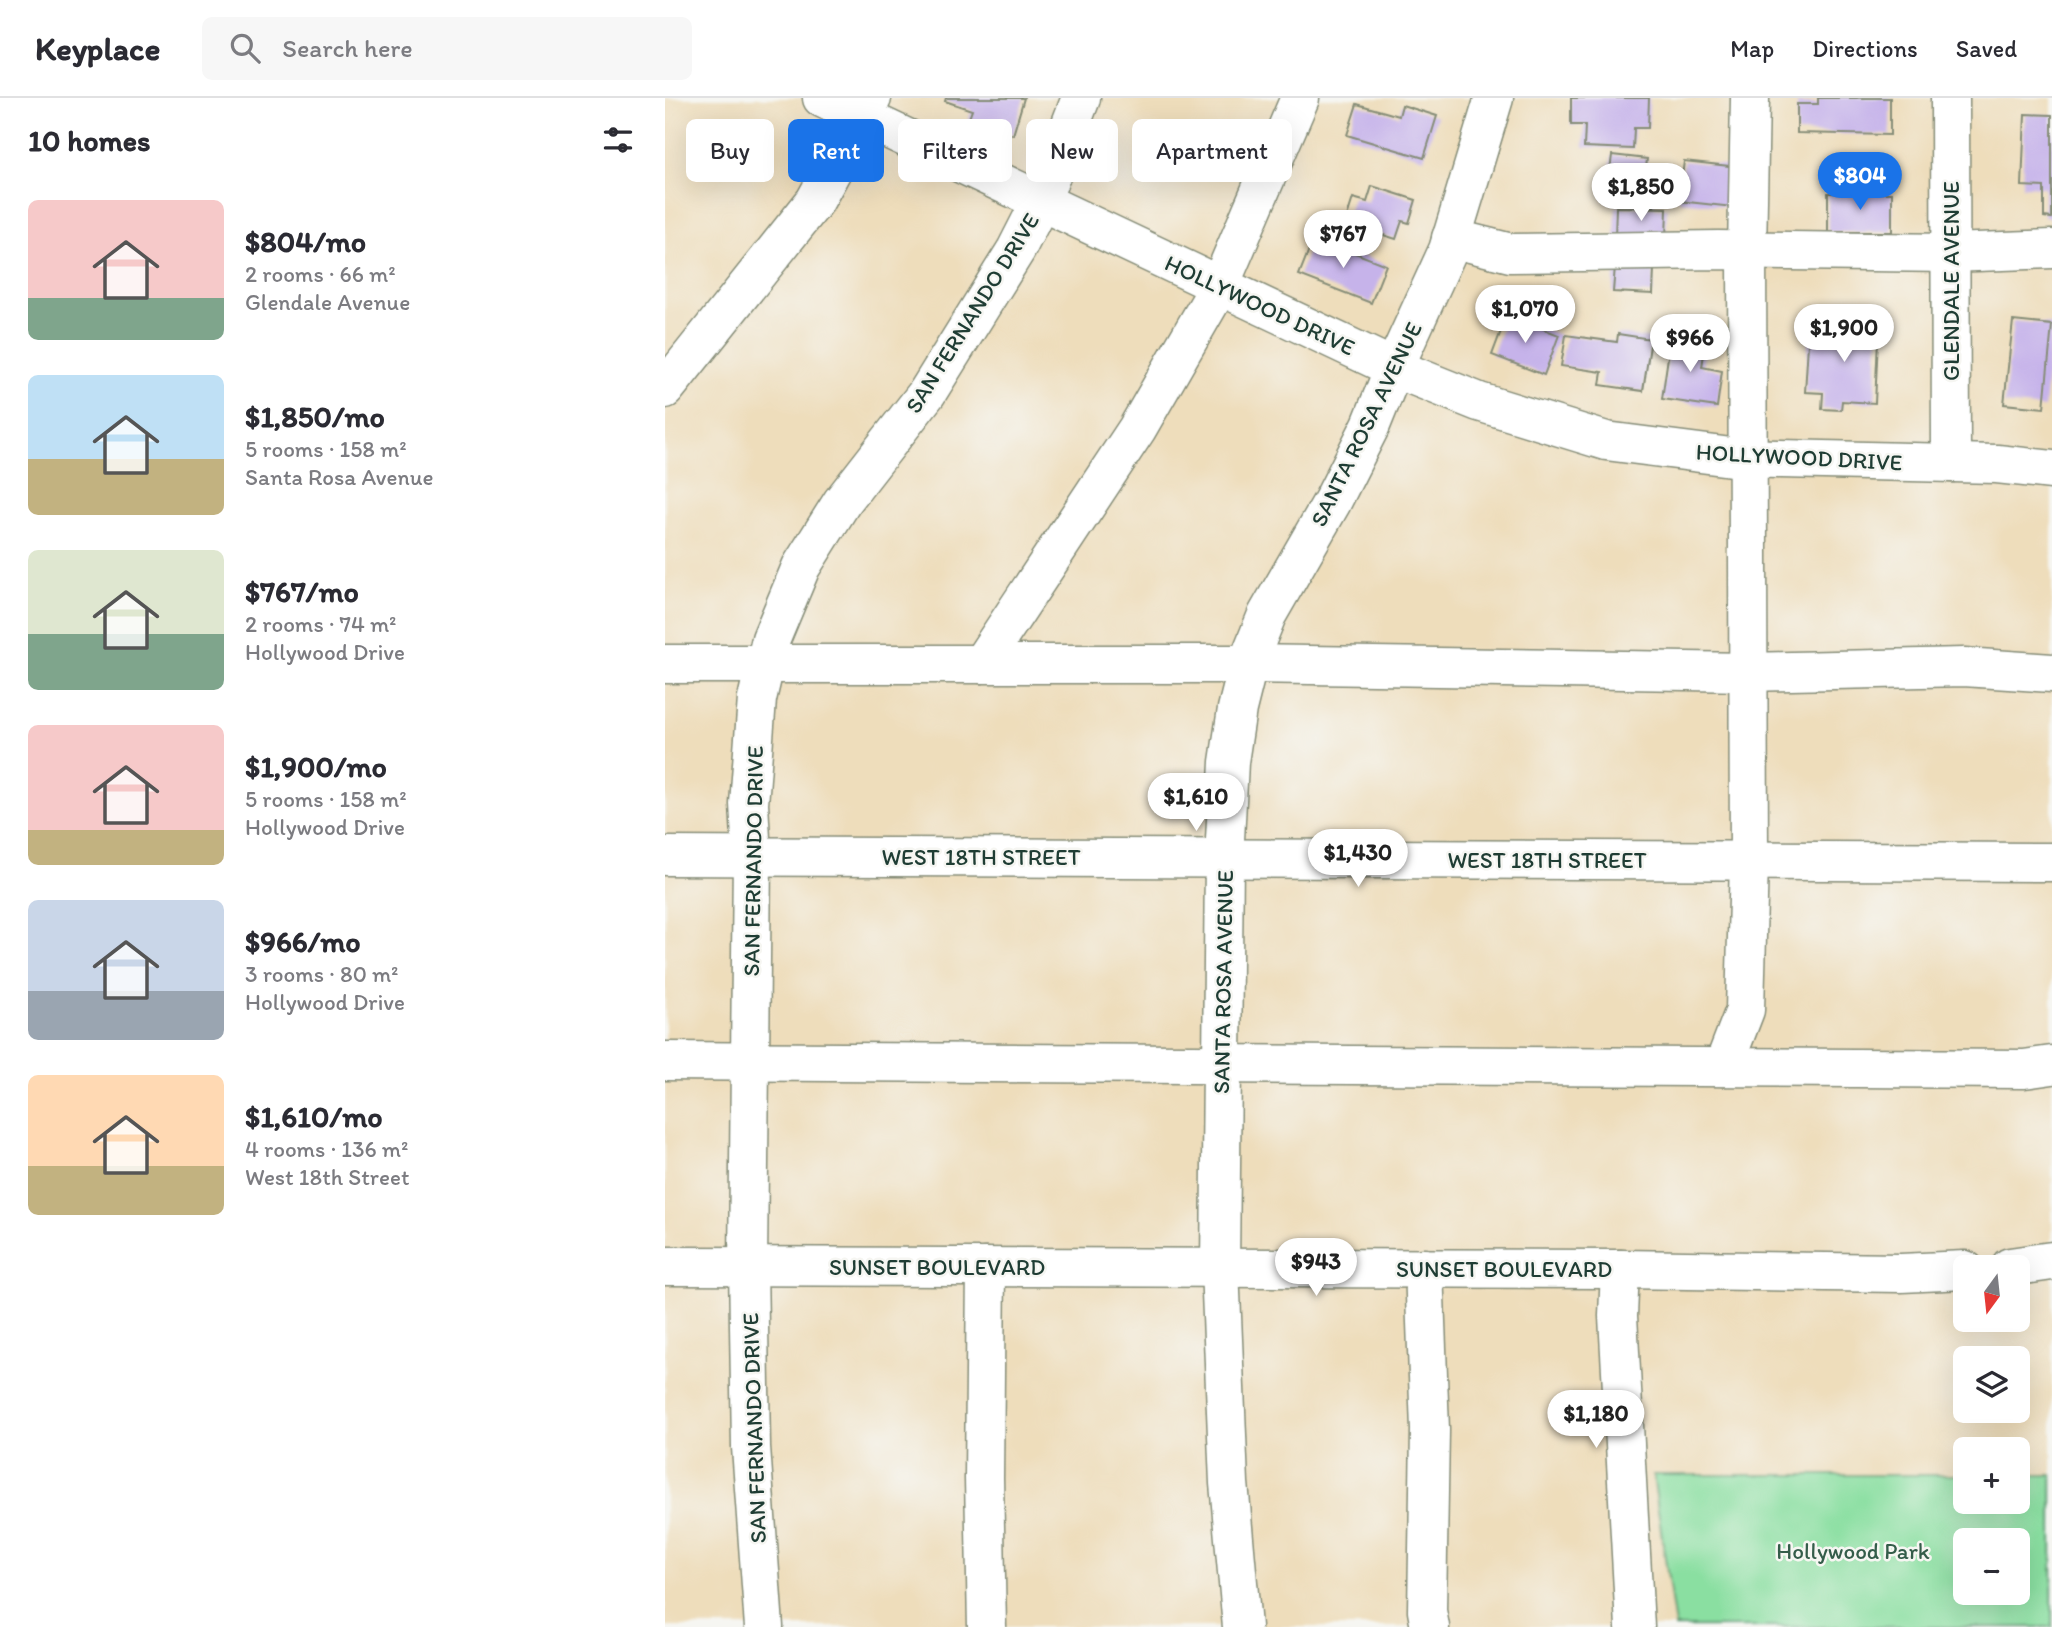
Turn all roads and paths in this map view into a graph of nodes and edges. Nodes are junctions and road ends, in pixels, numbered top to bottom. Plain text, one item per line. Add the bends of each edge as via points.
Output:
1 (822, 98) edge
2 (1080, 98) edge
3 (1300, 98) edge
4 (1494, 98) edge
5 (1750, 98) edge
6 (1950, 98) edge
7 (867, 108) edge
8 (1041, 201) junction
9 (1451, 238) junction
10 (2052, 249) edge
11 (1747, 251) junction
12 (1951, 253) junction
13 (1220, 285) junction
14 (1394, 368) junction
15 (665, 389) edge
16 (1747, 458) junction
17 (1951, 463) junction
18 (2052, 470) edge
19 (665, 664) edge
20 (981, 664) junction
21 (1248, 664) junction
22 (765, 665) junction
23 (1748, 672) junction
24 (2052, 673) edge
25 (665, 856) edge
26 (752, 856) junction
27 (1224, 859) junction
28 (1749, 860) junction
29 (2052, 862) edge
30 (665, 1061) edge
31 (750, 1061) junction
32 (1222, 1063) junction
33 (2052, 1065) edge
34 (1724, 1067) junction
35 (2052, 1261) edge
36 (2030, 1264) edge
37 (665, 1266) edge
38 (748, 1266) junction
39 (986, 1267) junction
40 (1220, 1268) junction
41 (1424, 1268) junction
42 (1620, 1269) junction
43 (1953, 1271) edge
44 (764, 1627) edge
45 (988, 1627) edge
46 (1242, 1627) edge
47 (1430, 1627) edge
48 (1635, 1627) edge

1 - 7 street, HOLLYWOOD DRIVE
2 - 8 street, SAN FERNANDO DRIVE
3 - 13 street
4 - 9 street, SANTA ROSA AVENUE
5 - 11 street
6 - 12 street, GLENDALE AVENUE
7 - 8 street, HOLLYWOOD DRIVE
7 - 15 street via 815,201
8 - 13 street, HOLLYWOOD DRIVE
8 - 22 street, SAN FERNANDO DRIVE via 1016,250 927,393 842,502 801,567
9 - 11 street via 1511,253
9 - 14 street, SANTA ROSA AVENUE
10 - 12 street
11 - 12 street
11 - 16 street
12 - 17 street, GLENDALE AVENUE
13 - 14 street, HOLLYWOOD DRIVE
13 - 20 street via 1137,429
14 - 16 street, HOLLYWOOD DRIVE via 1479,402 1606,441
14 - 21 street, SANTA ROSA AVENUE via 1332,502 1267,615
16 - 17 street, HOLLYWOOD DRIVE
16 - 23 street
17 - 18 street, HOLLYWOOD DRIVE
19 - 22 street
20 - 21 street
20 - 22 street
21 - 23 street
21 - 27 street, SANTA ROSA AVENUE via 1229,762
22 - 26 street, SAN FERNANDO DRIVE via 757,699 749,804
23 - 24 street via 1964,667
23 - 28 street
25 - 26 street, WEST 18TH STREET
26 - 27 street, WEST 18TH STREET
26 - 31 street, SAN FERNANDO DRIVE
27 - 28 street, WEST 18TH STREET
27 - 32 street, SANTA ROSA AVENUE
28 - 29 street, WEST 18TH STREET
28 - 34 street via 1745,1010
30 - 31 street
31 - 32 street
31 - 38 street, SAN FERNANDO DRIVE
32 - 34 street
32 - 40 street, SANTA ROSA AVENUE
33 - 34 street via 2024,1069
35 - 36 street
37 - 38 street, SUNSET BOULEVARD
38 - 39 street, SUNSET BOULEVARD
38 - 44 street, SAN FERNANDO DRIVE via 751,1447
39 - 40 street, SUNSET BOULEVARD
39 - 45 street via 983,1478
40 - 41 street, SUNSET BOULEVARD
40 - 46 street, SANTA ROSA AVENUE via 1229,1483
41 - 42 street, SUNSET BOULEVARD
41 - 47 street
42 - 43 street, SUNSET BOULEVARD
42 - 48 street via 1618,1316

